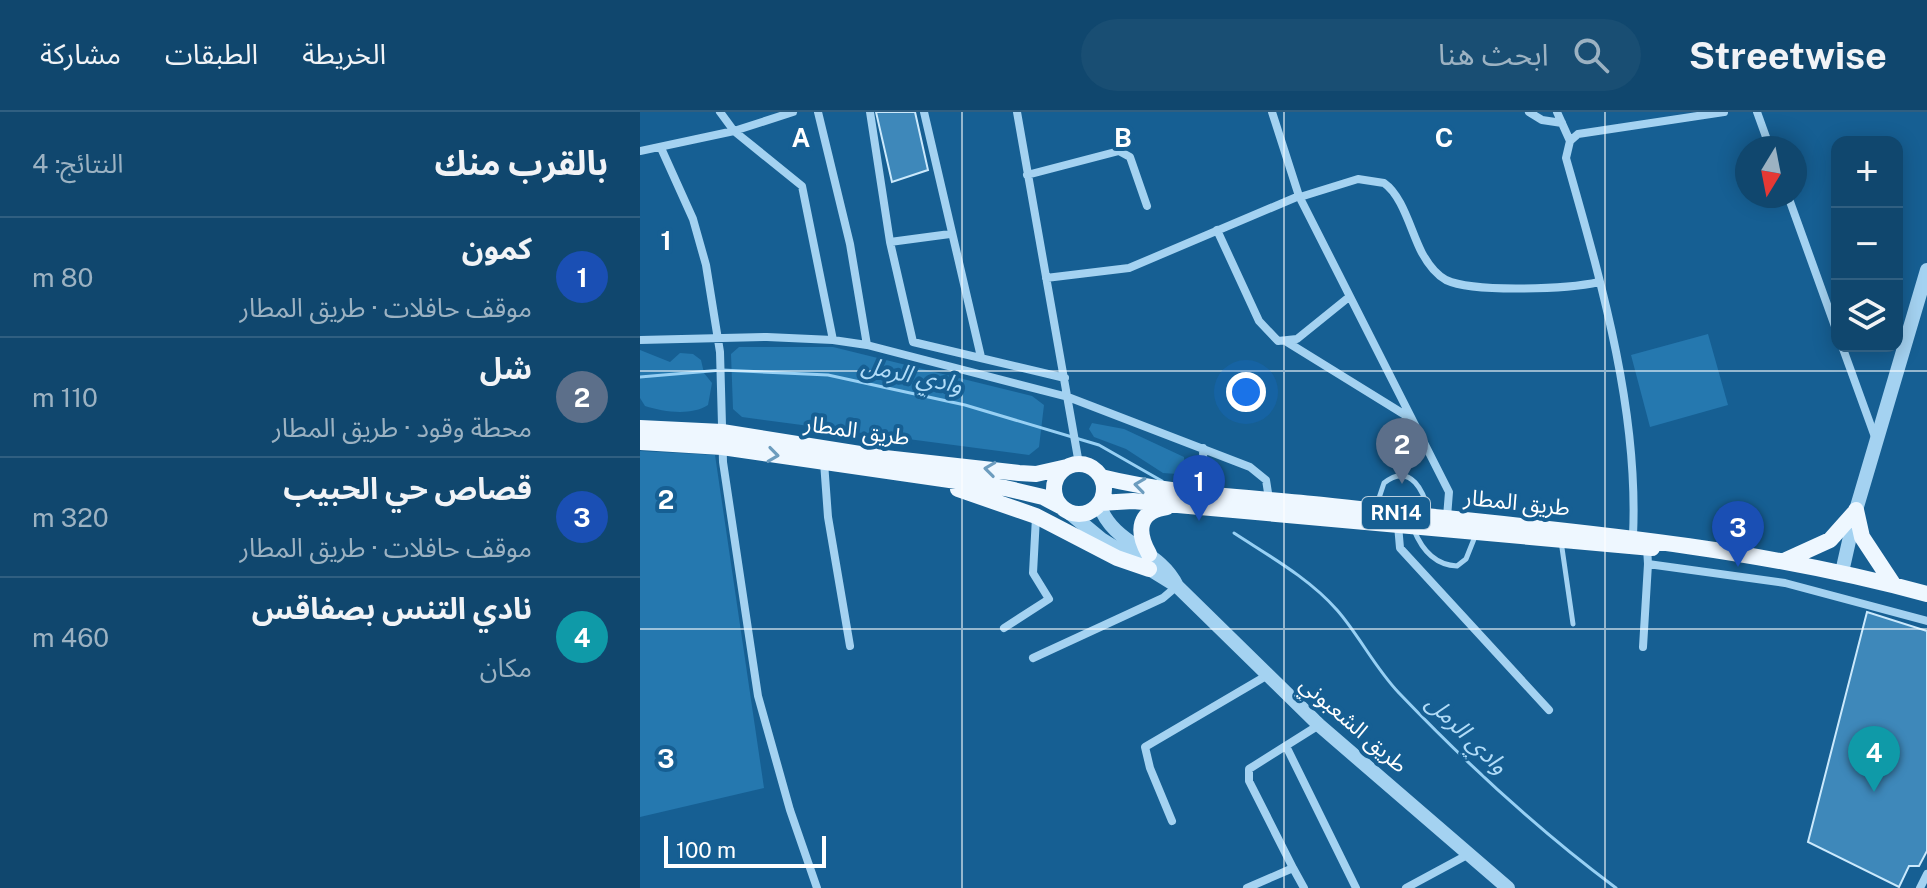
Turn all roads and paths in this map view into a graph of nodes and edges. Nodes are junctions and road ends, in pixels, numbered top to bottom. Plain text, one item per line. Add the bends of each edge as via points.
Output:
1 (720, 112) edge
2 (793, 112) edge
3 (818, 112) edge
4 (870, 112) edge
5 (924, 112) edge
6 (1272, 112) edge
7 (1529, 112) edge
8 (1557, 112) edge
9 (1724, 112) edge
10 (1757, 112) edge
11 (1020, 113) edge
12 (1562, 123) junction
13 (734, 131) junction
14 (1766, 136) edge
15 (1570, 141) junction
16 (661, 148) junction
17 (640, 151) edge
18 (1027, 175) junction
19 (1299, 197) junction
20 (1147, 206) dead end
21 (1792, 208) edge
22 (1217, 230) junction
23 (950, 234) junction
24 (890, 242) junction
25 (1927, 270) edge
26 (1046, 278) junction
27 (1599, 282) junction
28 (1349, 297) junction
29 (1923, 300) edge
30 (1831, 315) edge
31 (718, 337) junction
32 (640, 340) edge
33 (833, 340) junction
34 (913, 342) junction
35 (1287, 342) junction
36 (867, 345) junction
37 (1844, 352) edge
38 (909, 355) junction
39 (981, 357) junction
40 (1065, 378) junction
41 (1068, 397) junction
42 (1411, 418) junction
43 (640, 428) edge
44 (722, 440) junction
45 (640, 442) edge
46 (1876, 442) junction
47 (1203, 448) junction
48 (824, 462) junction
49 (1073, 466) junction
50 (882, 470) junction
51 (1101, 477) junction
52 (1204, 492) junction
53 (1269, 499) junction
54 (1099, 504) junction
55 (1178, 505) junction
56 (1064, 508) junction
57 (1375, 511) junction
58 (1856, 511) junction
59 (1036, 516) junction
60 (1430, 516) junction
61 (1447, 517) junction
62 (1403, 521) junction
63 (1477, 532) junction
64 (1561, 540) junction
65 (1644, 547) junction
66 (1786, 560) junction
67 (1149, 562) junction
68 (1842, 572) junction
69 (1893, 584) junction
70 (1177, 586) junction
71 (1927, 594) edge
72 (1927, 621) edge
73 (1573, 624) dead end
74 (1004, 628) dead end
75 (850, 646) dead end
76 (1643, 647) dead end
77 (1033, 658) dead end
78 (1266, 676) junction
79 (1549, 710) dead end
80 (1319, 725) junction
81 (1286, 746) junction
82 (1172, 821) dead end
83 (1469, 854) junction
84 (1293, 868) junction
85 (1927, 874) edge
86 (817, 888) edge
87 (1247, 888) edge
88 (1304, 888) edge
89 (1356, 888) edge
90 (1406, 888) edge
91 (1508, 888) edge
92 (1920, 888) edge

1 - 13 street
2 - 13 street
3 - 36 street via 850,244
4 - 24 street
5 - 23 street
6 - 19 street
7 - 12 street
8 - 12 street
9 - 15 street via 1578,134
10 - 14 street
11 - 18 street
12 - 15 street
13 - 16 street
13 - 33 street via 802,186
15 - 27 street via 1566,158
16 - 17 street
16 - 31 street via 698,234
18 - 20 street via 1119,151 1130,157
18 - 26 street
19 - 22 street
19 - 27 street via 1358,179 1384,183 1423,255 1449,281 1536,288
19 - 28 street
21 - 30 street
22 - 26 street via 1129,268
22 - 35 street via 1259,321
23 - 24 street
23 - 39 street
24 - 34 street
25 - 29 street
26 - 40 street
27 - 65 street
28 - 35 street
28 - 42 street
29 - 46 street
31 - 32 street
31 - 33 street
31 - 44 street
33 - 36 street
34 - 38 street
34 - 39 street
35 - 42 street
36 - 38 street
37 - 46 street
38 - 41 street
39 - 40 street
40 - 41 street
41 - 47 street
41 - 49 street
42 - 61 street via 1449,492
43 - 44 main road, طريق المطار / RN14
44 - 45 main road, طريق المطار / RN14
44 -> 48 main road, طريق المطار / RN14
49 -> 44 main road, طريق المطار / RN14 via 1019,473
44 - 86 street via 758,696
46 - 58 street
47 - 52 street
47 - 53 street via 1261,474
48 - 50 main road, طريق المطار / RN14
48 - 75 street
49 - 51 main road, RN14 via 1092,468
49 - 56 main road via 1055,486
50 - 56 main road, طريق المطار / RN14 via 1005,488
50 - 59 main road
52 -> 51 main road, طريق المطار / RN14
51 - 54 main road
52 - 53 main road, طريق المطار / RN14
53 - 57 main road, طريق المطار / RN14
54 - 55 main road, طريق المطار / RN14
54 - 56 main road, RN14 via 1083,513
54 - 67 street, طريق الشعبوني via 1111,530
55 - 62 main road, طريق المطار / RN14
55 - 67 main road via 1153,509 1143,518
56 - 67 street, طريق الشعبوني via 1101,539
57 - 60 lane via 1384,483 1399,476 1421,485
57 - 62 main road, طريق المطار / RN14
58 - 66 main road via 1830,540
58 - 68 street
58 - 69 main road via 1862,537
59 - 67 main road via 1109,554
59 - 74 street via 1033,573 1049,599
60 - 61 main road, طريق المطار / RN14
60 - 62 main road, طريق المطار / RN14
61 - 65 main road, طريق المطار / RN14
62 - 63 main road, طريق المطار / RN14
62 - 63 lane via 1426,551 1448,566 1466,559
62 - 79 street via 1400,548
63 - 64 main road, طريق المطار / RN14
64 - 65 main road, طريق المطار / RN14
64 - 73 lane
65 - 66 main road, طريق المطار / RN14 via 1690,547
65 - 72 street
65 - 76 street
66 - 68 main road, طريق المطار / RN14
67 - 70 street, طريق الشعبوني via 1166,567
68 - 69 main road, طريق المطار / RN14
69 - 71 main road, طريق المطار / RN14
70 - 77 street via 1163,598
70 - 78 street, طريق الشعبوني
78 - 80 street, طريق الشعبوني
78 - 82 street via 1145,747
80 - 81 street
80 - 83 street, طريق الشعبوني
81 - 84 street via 1249,769 1249,781
81 - 89 street
83 - 90 street
83 - 91 street, طريق الشعبوني
84 - 87 street
84 - 88 street
85 - 92 street

